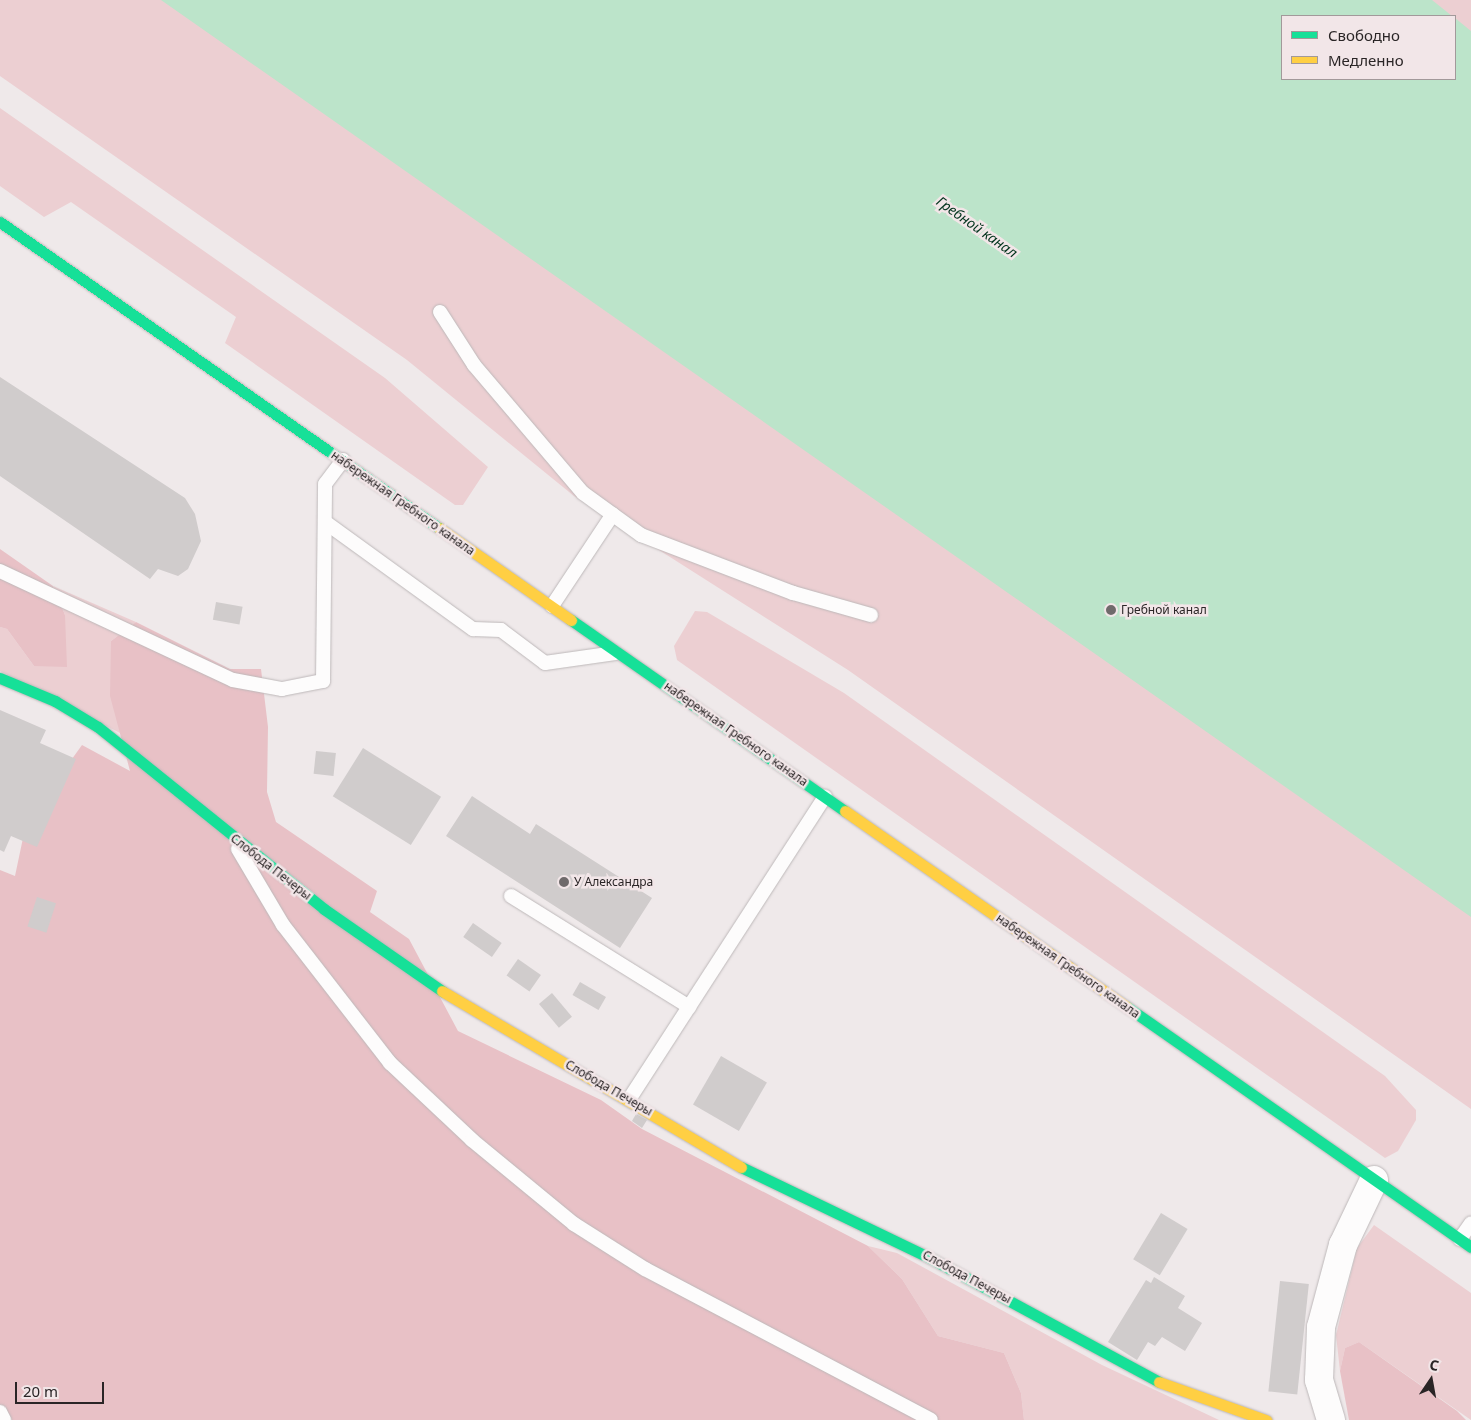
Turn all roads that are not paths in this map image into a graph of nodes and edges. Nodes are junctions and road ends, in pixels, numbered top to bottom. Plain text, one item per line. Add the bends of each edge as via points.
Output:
1 (0, 222) edge
2 (440, 312) dead end
3 (343, 460) junction
4 (613, 514) junction
5 (325, 522) junction
6 (0, 571) edge
7 (552, 606) junction
8 (871, 615) dead end
9 (619, 653) junction
10 (0, 678) edge
11 (825, 797) junction
12 (229, 834) junction
13 (511, 896) dead end
14 (689, 1007) junction
15 (630, 1098) junction
16 (1374, 1180) junction
17 (1471, 1223) edge
18 (1466, 1243) edge
19 (0, 1412) edge
20 (4, 1420) edge
21 (931, 1420) edge
22 (1266, 1420) edge
23 (1331, 1420) edge

1 - 3 street, набережная Гребного канала
2 - 4 lane via 474,365 583,493
3 - 5 lane via 325,484
3 - 7 street, набережная Гребного канала
4 - 7 lane
4 - 8 lane via 641,535 793,593
5 - 6 lane via 322,681 282,689 233,680
5 - 9 lane via 473,629 501,630 545,663
7 - 9 street, набережная Гребного канала
9 - 11 street, набережная Гребного канала
10 - 12 street, Слобода Печеры via 55,701 98,728
11 - 14 lane
11 - 16 street, набережная Гребного канала
12 - 15 street, Слобода Печеры via 324,909 465,1007
12 - 21 lane via 283,925 390,1063 472,1140 574,1224 645,1269
13 - 14 lane
14 - 15 lane
15 - 22 street, Слобода Печеры via 737,1165 930,1258 1158,1382
16 - 18 street, набережная Гребного канала
16 - 23 street via 1343,1245 1321,1328 1319,1380
17 - 18 lane
19 - 20 lane

